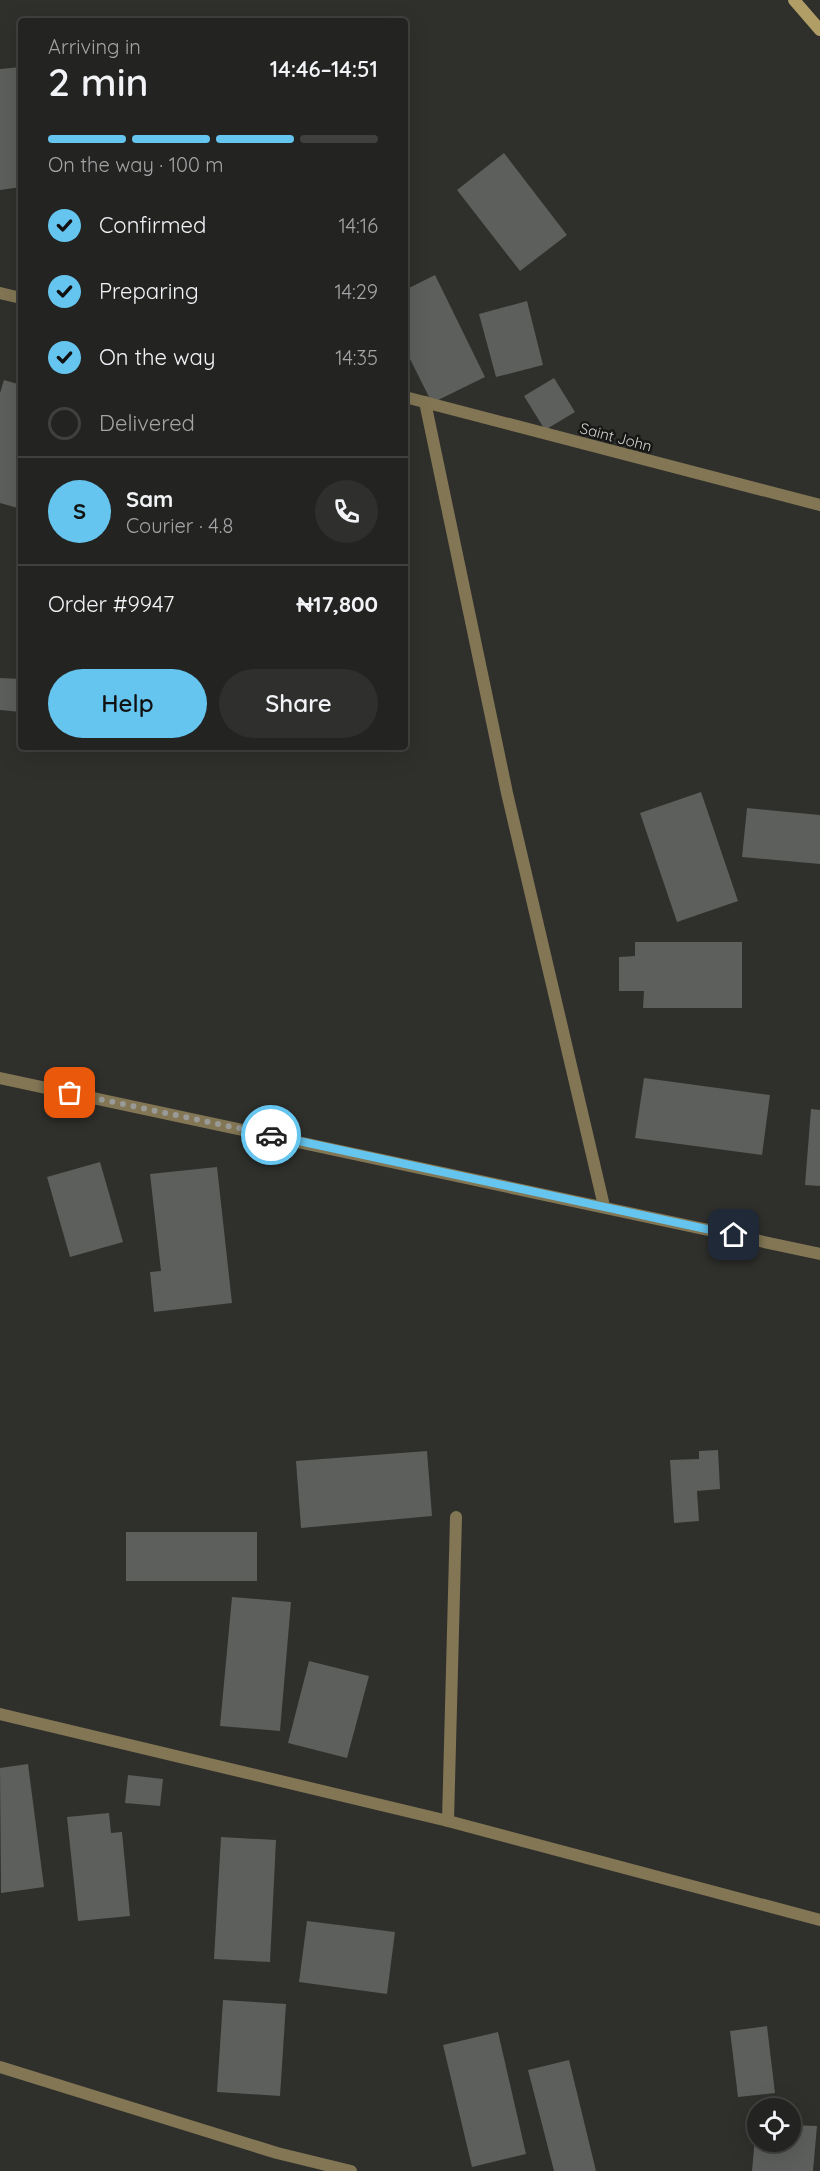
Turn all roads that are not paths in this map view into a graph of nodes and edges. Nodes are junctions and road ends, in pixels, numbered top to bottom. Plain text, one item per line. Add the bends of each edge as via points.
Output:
1 (794, 0) edge
2 (820, 30) edge
3 (0, 293) edge
4 (18, 297) edge
5 (408, 398) edge
6 (425, 402) junction
7 (820, 505) edge
8 (0, 1078) edge
9 (604, 1206) junction
10 (820, 1254) edge
11 (456, 1517) dead end
12 (0, 1714) edge
13 (448, 1821) junction
14 (820, 1920) edge
15 (0, 2067) edge
16 (334, 2169) edge
17 (351, 2171) edge

1 - 2 street
3 - 4 street
5 - 6 street, Saint John
6 - 7 street, Saint John
6 - 9 street via 507,793
8 - 9 street
9 - 10 street
11 - 13 street
12 - 13 street
13 - 14 street
15 - 16 street
16 - 17 street

